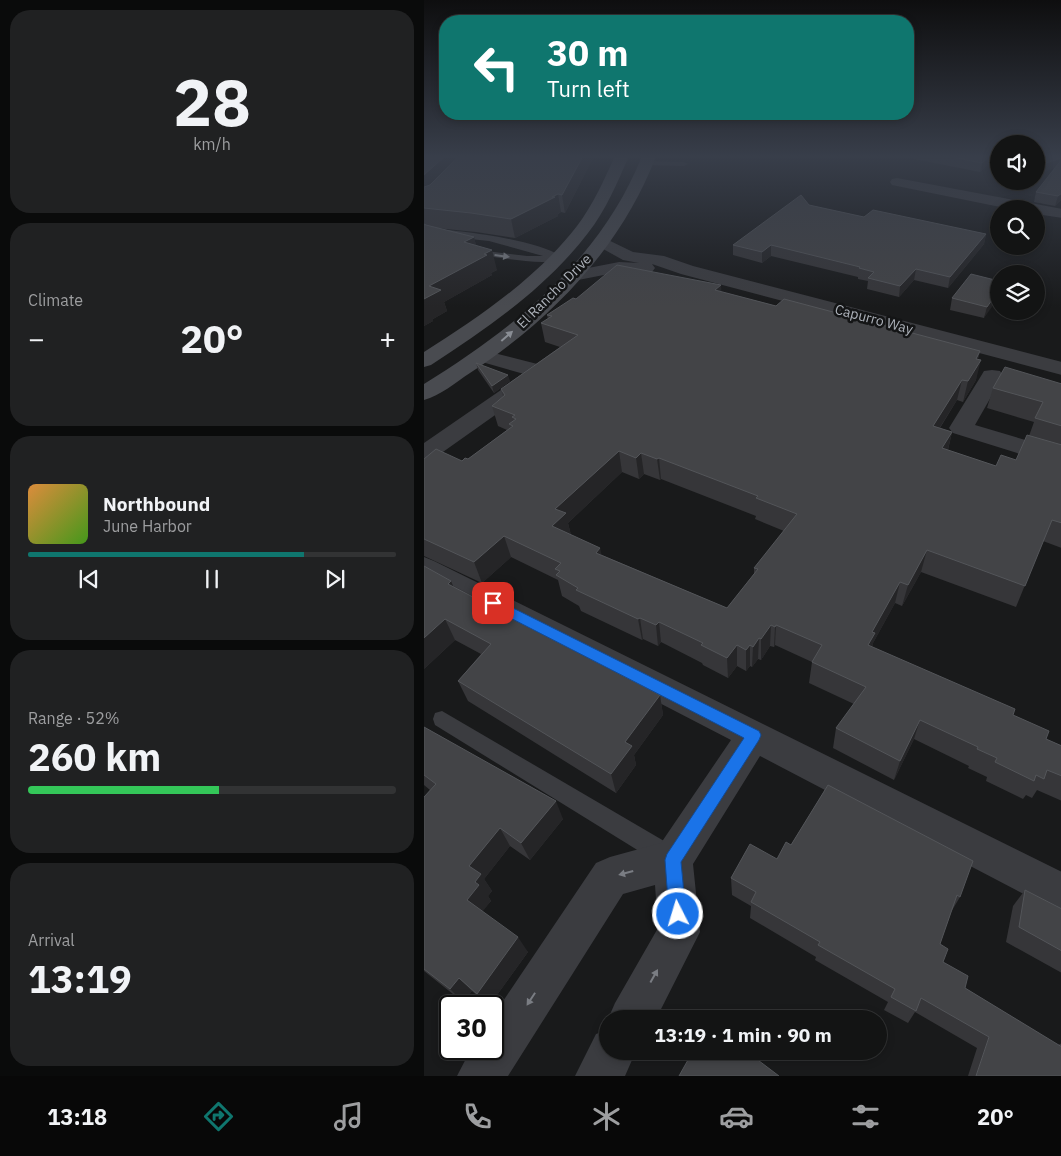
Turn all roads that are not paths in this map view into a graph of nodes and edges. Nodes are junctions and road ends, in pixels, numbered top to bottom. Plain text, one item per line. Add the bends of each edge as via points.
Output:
1 (598, 206) edge
2 (626, 206) edge
3 (1045, 211) edge
4 (1061, 214) edge
5 (436, 241) edge
6 (602, 242) junction
7 (465, 249) edge
8 (558, 258) junction
9 (687, 270) junction
10 (573, 276) junction
11 (547, 301) junction
12 (482, 356) junction
13 (424, 361) edge
14 (1061, 369) edge
15 (992, 376) dead end
16 (424, 393) edge
17 (424, 454) edge
18 (1061, 459) edge
19 (424, 568) edge
20 (442, 719) dead end
21 (754, 735) junction
22 (673, 860) junction
23 (1061, 894) edge
24 (636, 1010) edge
25 (608, 1060) edge
26 (481, 1076) edge
27 (599, 1076) edge

1 - 8 main road, El Rancho Drive
2 - 6 main road, El Rancho Drive
3 - 4 street
5 - 8 lane via 424,231 452,231 537,249
6 - 9 street, Capurro Way via 629,256 664,261
6 - 10 main road, El Rancho Drive
7 -> 8 lane via 527,259
8 - 11 main road via 564,266 545,291
8 - 13 main road, El Rancho Drive via 515,295
9 - 10 street, Capurro Way via 619,266
9 - 14 street, Capurro Way
10 - 11 main road, El Rancho Drive
12 -> 11 main road, El Rancho Drive
12 - 16 main road, El Rancho Drive
12 - 17 street via 542,372
15 - 18 street via 961,428
19 - 21 street
20 - 22 lane
21 - 22 street
21 - 23 street
24 -> 22 street via 679,932
22 -> 26 street via 610,877
25 - 27 street

